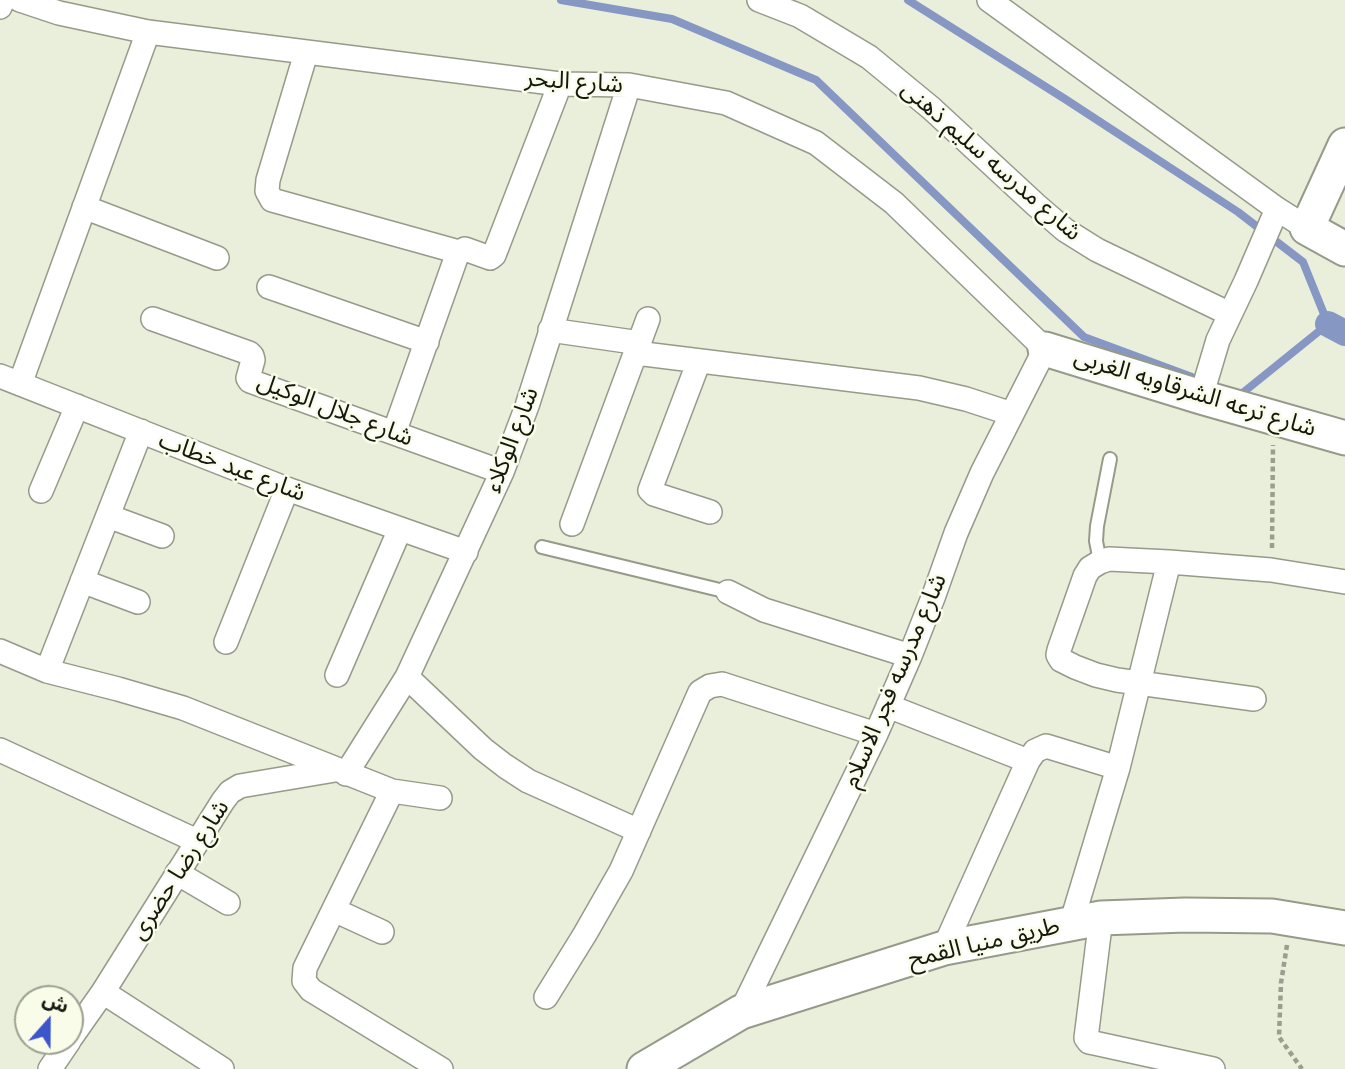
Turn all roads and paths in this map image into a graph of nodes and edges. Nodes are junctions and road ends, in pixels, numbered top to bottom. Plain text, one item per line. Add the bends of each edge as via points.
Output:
1 (3, 0) edge
2 (20, 0) edge
3 (759, 0) edge
4 (989, 0) edge
5 (0, 7) edge
6 (1012, 7) edge
7 (148, 32) junction
8 (306, 53) junction
9 (560, 84) junction
10 (629, 85) junction
11 (1345, 145) edge
12 (84, 207) junction
13 (1276, 212) junction
14 (1307, 228) junction
15 (1345, 249) edge
16 (458, 252) junction
17 (217, 258) dead end
18 (269, 287) dead end
19 (1230, 314) junction
20 (153, 318) dead end
21 (649, 319) dead end
22 (550, 330) junction
23 (426, 342) junction
24 (638, 348) junction
25 (1045, 349) junction
26 (699, 361) junction
27 (10, 380) edge
28 (1201, 397) junction
29 (77, 406) junction
30 (1013, 414) junction
31 (1274, 417) junction
32 (141, 431) junction
33 (394, 433) junction
34 (1345, 438) edge
35 (1110, 459) dead end
36 (502, 472) junction
37 (287, 489) junction
38 (41, 491) dead end
39 (710, 512) dead end
40 (108, 516) junction
41 (572, 524) dead end
42 (400, 529) junction
43 (162, 536) dead end
44 (542, 547) dead end
45 (466, 552) junction
46 (1100, 562) junction
47 (1170, 562) junction
48 (1272, 570) junction
49 (82, 581) junction
50 (1345, 582) edge
51 (728, 592) joint
52 (138, 602) dead end
53 (226, 642) dead end
54 (0, 651) edge
55 (910, 656) junction
56 (47, 671) junction
57 (337, 675) dead end
58 (407, 677) junction
59 (1139, 683) junction
60 (1254, 699) dead end
61 (888, 706) junction
62 (876, 734) junction
63 (0, 750) edge
64 (1028, 761) junction
65 (1118, 768) junction
66 (341, 772) junction
67 (392, 791) junction
68 (440, 797) dead end
69 (639, 831) junction
70 (197, 841) junction
71 (177, 873) junction
72 (228, 903) dead end
73 (334, 910) junction
74 (1290, 919) junction
75 (1086, 921) junction
76 (1345, 928) edge
77 (382, 932) dead end
78 (944, 948) junction
79 (103, 992) junction
80 (546, 997) dead end
81 (741, 1012) junction
82 (84, 1019) edge
83 (222, 1069) edge
84 (440, 1069) edge
85 (644, 1069) edge
86 (1213, 1069) edge
87 (1302, 1069) edge

1 - 5 street
2 - 7 street, شارع البحر
3 - 19 street, شارع مدرسه سليم ذهنى via 800,16 869,57 1065,230
4 - 6 street
6 - 13 street
7 - 8 street, شارع البحر
7 - 12 street
8 - 9 street, شارع البحر
8 - 16 street via 268,180 272,200
9 - 10 street, شارع البحر
9 - 16 street via 494,255 490,258 465,249
10 - 22 street, شارع الوكلاء
10 - 25 street, شارع البحر via 726,103 816,143 894,204
11 - 14 main road
12 - 17 street
12 - 27 street
13 - 14 street
13 - 19 street
14 - 15 main road
16 - 23 street
18 - 23 street
19 - 28 street
20 - 33 street, شارع جلال الوكيل via 249,354 253,360 250,381
21 - 24 street
22 - 24 street
22 - 36 street, شارع الوكلاء
23 - 33 street
24 - 26 street
24 - 41 street
25 - 28 main road, شارع ترعه الشرقاويه الغربى
25 - 30 street, شارع مدرسه فجر الاسلام
26 - 30 street via 919,388
26 - 39 street via 650,490
27 - 29 street, شارع عبد خطاب
28 - 31 main road, شارع ترعه الشرقاويه الغربى
29 - 32 street, شارع عبد خطاب
29 - 38 street
30 - 55 street, شارع مدرسه فجر الاسلام via 956,533
31 - 34 main road, شارع ترعه الشرقاويه الغربى
31 - 48 path
32 - 37 street, شارع عبد خطاب
32 - 40 street
33 - 36 street, شارع جلال الوكيل
35 - 46 lane via 1097,526
36 - 45 street, شارع الوكلاء
37 - 42 street, شارع عبد خطاب
37 - 53 street
40 - 43 street
40 - 49 street
42 - 45 street, شارع عبد خطاب
42 - 57 street
44 - 51 lane
45 - 58 street, شارع الوكلاء
46 - 47 street
46 - 59 street via 1085,576 1058,655 1096,675
47 - 48 street
47 - 59 street
48 - 50 street
49 - 52 street
49 - 56 street
51 - 55 street via 764,610
54 - 56 street
55 - 61 street, شارع مدرسه فجر الاسلام
56 - 66 street via 183,708
58 - 66 street, شارع الوكلاء
58 - 69 street via 505,766
59 - 60 street
59 - 65 street
61 - 62 street, شارع مدرسه فجر الاسلام
61 - 64 street
62 - 69 street via 722,684 710,686 700,692
62 - 81 street, شارع مدرسه فجر الاسلام
63 - 70 street
64 - 65 street via 1046,746
64 - 78 street
65 - 75 street
66 - 67 street
66 - 70 street, شارع رضا حضرى via 240,786 230,792
67 - 68 street
67 - 73 street
69 - 80 street via 621,871
70 - 71 street, شارع رضا حضرى
71 - 72 street
71 - 79 street, شارع رضا حضرى
73 - 77 street
73 - 84 street via 305,968 307,986
74 - 75 main road, طريق منيا القمح via 1185,915
74 - 76 main road, طريق منيا القمح
74 - 87 path via 1279,1037
75 - 78 main road, طريق منيا القمح
75 - 86 street via 1089,1042
78 - 81 main road, طريق منيا القمح
79 - 82 street, شارع رضا حضرى
79 - 83 street
81 - 85 main road, طريق منيا القمح

